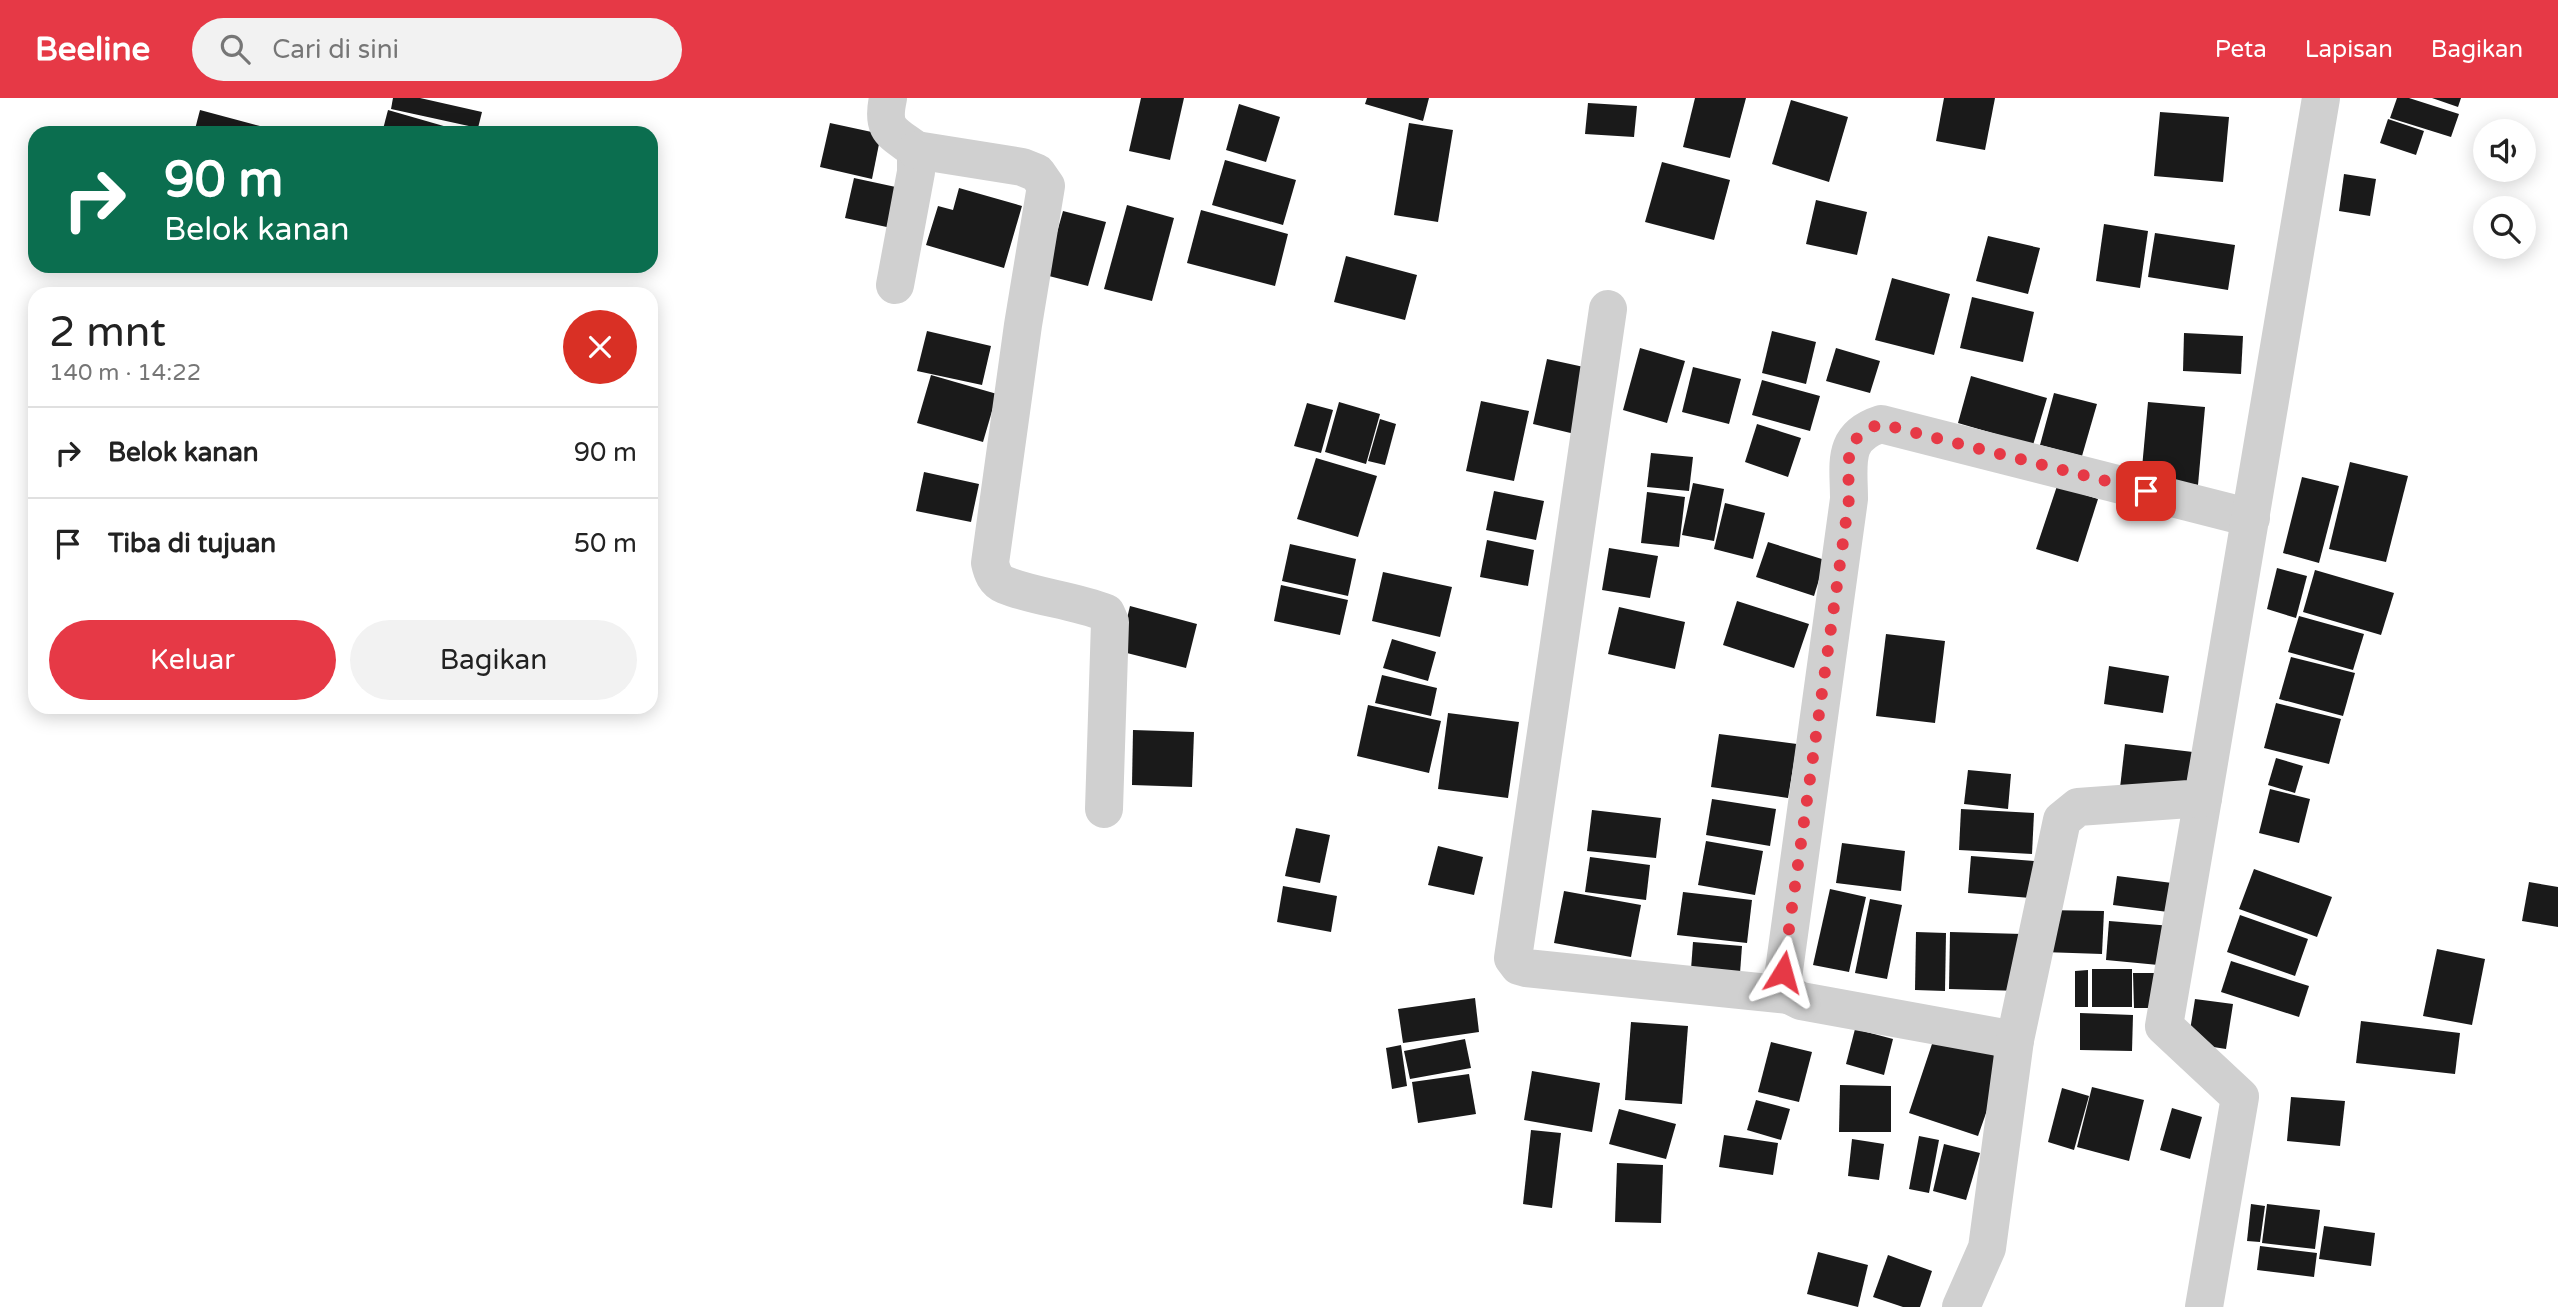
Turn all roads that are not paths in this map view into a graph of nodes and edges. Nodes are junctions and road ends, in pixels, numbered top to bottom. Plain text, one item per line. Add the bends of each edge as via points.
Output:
1 (888, 98) edge
2 (2321, 98) edge
3 (916, 150) junction
4 (895, 285) dead end
5 (1608, 309) dead end
6 (2251, 518) junction
7 (2203, 799) junction
8 (1104, 809) dead end
9 (1789, 995) junction
10 (2015, 1040) junction
11 (1961, 1307) edge
12 (2204, 1307) edge

1 - 3 street via 884,117 892,135
2 - 6 street
3 - 4 street
3 - 8 street via 1022,167 1037,173 1046,186 990,563 1002,584 1107,613
5 - 9 street via 1513,958 1526,968
6 - 7 street
6 - 9 street via 1881,424 1862,430 1850,448 1849,499 1783,972 1782,985
7 - 10 street via 2078,807 2062,820
7 - 12 street via 2164,1026 2239,1097
9 - 10 street via 1801,1001
10 - 11 street via 1987,1248

